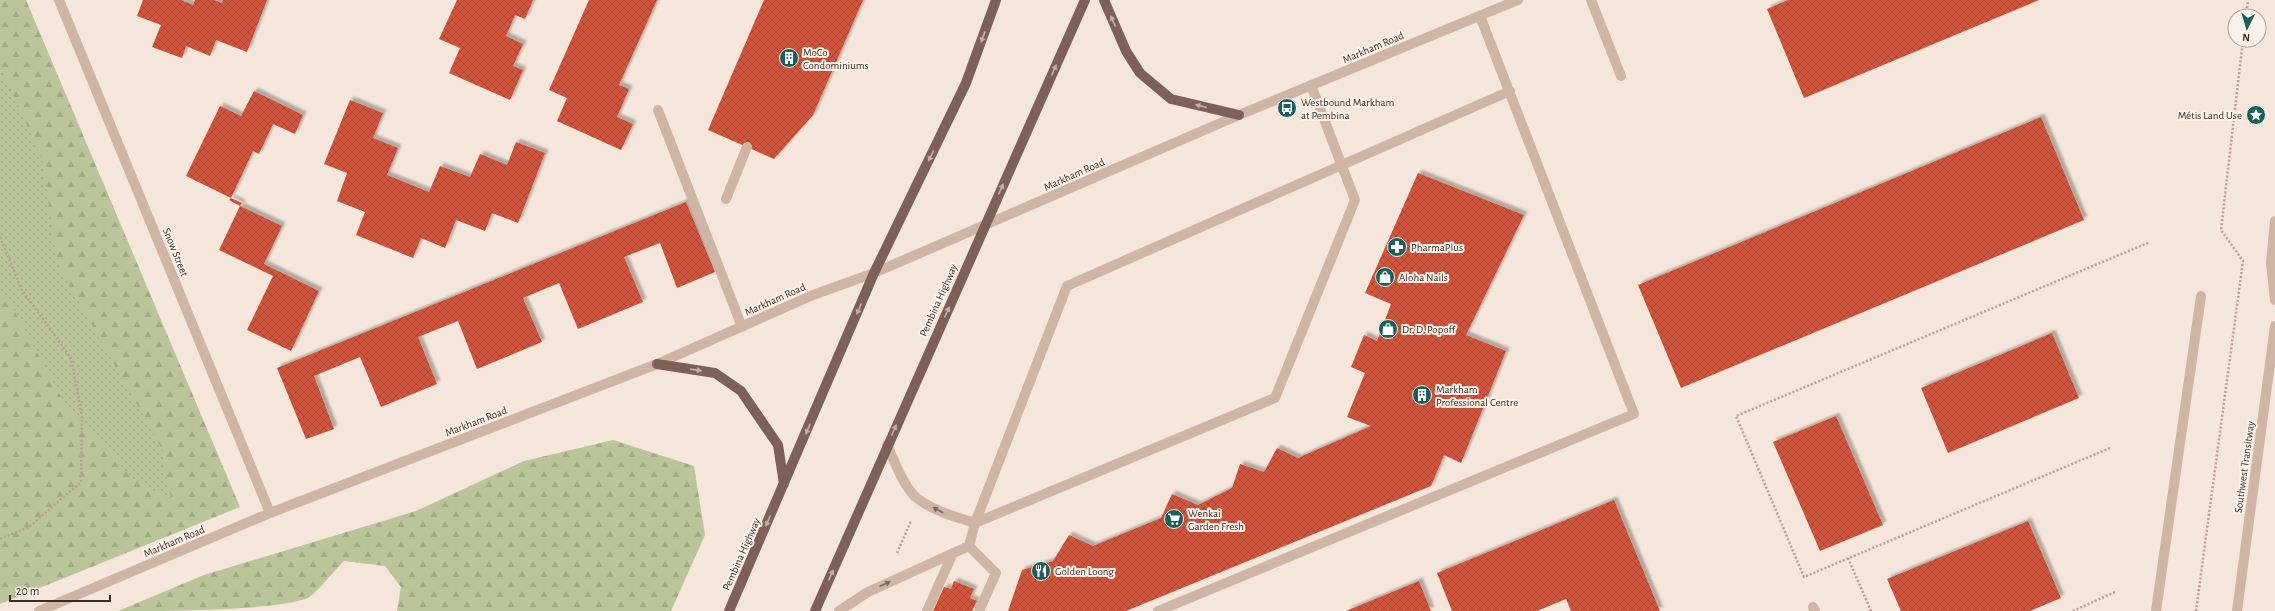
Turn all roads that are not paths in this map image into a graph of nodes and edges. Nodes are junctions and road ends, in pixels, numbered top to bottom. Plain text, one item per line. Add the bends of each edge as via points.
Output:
1 (59, 0) edge
2 (996, 0) edge
3 (1085, 0) edge
4 (1104, 0) edge
5 (1518, 0) edge
6 (1591, 0) edge
7 (1480, 16) junction
8 (1621, 76) dead end
9 (1311, 85) junction
10 (1510, 91) junction
11 (658, 110) dead end
12 (1239, 115) junction
13 (747, 147) dead end
14 (1342, 166) junction
15 (726, 199) dead end
16 (2275, 221) edge
17 (985, 224) junction
18 (874, 273) junction
19 (2201, 296) dead end
20 (2275, 300) edge
21 (2275, 326) edge
22 (742, 327) junction
23 (657, 364) junction
24 (887, 445) junction
25 (784, 486) junction
26 (270, 513) junction
27 (975, 523) junction
28 (969, 546) junction
29 (953, 553) junction
30 (39, 611) edge
31 (729, 611) edge
32 (815, 611) edge
33 (839, 611) edge
34 (927, 611) edge
35 (979, 611) edge
36 (1158, 611) edge
37 (2156, 611) edge
38 (2237, 611) edge

1 - 26 street, Snow Street
2 -> 18 main road, Pembina Highway via 966,83
17 -> 3 main road, Pembina Highway
12 -> 4 main road via 1171,99 1140,73 1126,51
5 - 7 street, Markham Road
6 - 8 street
7 - 9 street, Markham Road
7 - 10 street
9 - 12 street, Markham Road
9 - 14 street
10 - 14 street
10 - 36 street via 1634,414
11 - 22 street
12 - 17 street, Markham Road via 1052,198
13 - 15 street
14 - 27 street via 1067,286
14 - 27 street via 1355,200 1275,398
16 - 20 street via 2271,264
17 - 18 street, Markham Road
24 -> 17 main road, Pembina Highway
18 - 22 street, Markham Road via 813,295
18 -> 25 main road, Pembina Highway
19 - 37 street
21 - 38 street, Southwest Transitway
22 - 23 street, Markham Road
23 -> 25 main road via 715,373 741,391 778,445
23 - 26 street, Markham Road
27 -> 24 street via 949,515 916,498 904,481
32 -> 24 main road, Pembina Highway
25 -> 31 main road, Pembina Highway
26 - 30 street, Markham Road
27 - 28 street
28 - 29 street
28 - 35 street via 996,573
33 -> 29 street via 868,592
29 - 34 street

